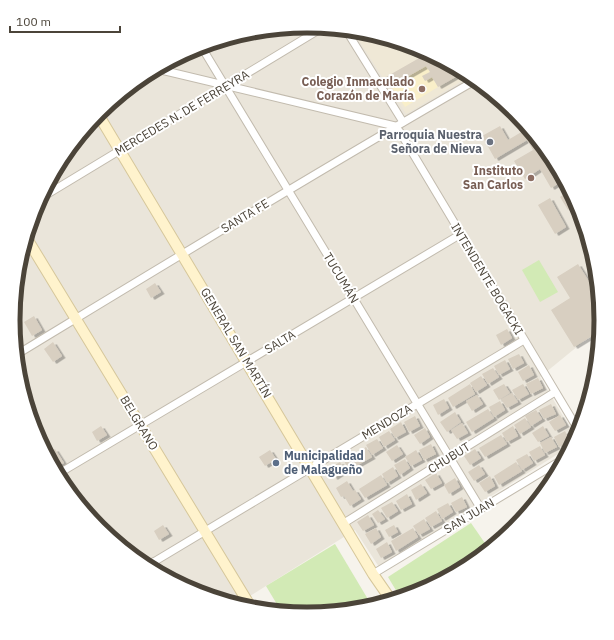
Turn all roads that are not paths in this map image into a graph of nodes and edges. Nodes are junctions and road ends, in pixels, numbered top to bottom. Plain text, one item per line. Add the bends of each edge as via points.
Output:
1 (313, 33) edge
2 (350, 36) edge
3 (205, 52) edge
4 (164, 71) edge
5 (470, 84) edge
6 (226, 86) junction
7 (101, 120) edge
8 (403, 122) junction
9 (395, 126) junction
10 (120, 150) junction
11 (289, 190) junction
12 (50, 192) edge
13 (461, 234) junction
14 (30, 244) edge
15 (182, 254) junction
16 (353, 298) junction
17 (76, 318) junction
18 (524, 340) junction
19 (22, 352) edge
20 (247, 362) junction
21 (555, 392) junction
22 (417, 403) junction
23 (574, 424) edge
24 (140, 425) junction
25 (450, 458) junction
26 (556, 463) edge
27 (310, 468) junction
28 (63, 471) edge
29 (481, 508) junction
30 (344, 523) junction
31 (205, 532) junction
32 (153, 562) edge
33 (373, 574) junction
34 (387, 595) edge
35 (247, 600) edge

1 - 6 street, MERCEDES N. DE FERREYRA
2 - 8 street
3 - 6 street, TUCUMÁN
4 - 6 street
5 - 8 street, SANTA FE
6 - 9 street
6 - 10 street, MERCEDES N. DE FERREYRA
6 - 11 street, TUCUMÁN
7 - 10 main road, GENERAL SAN MARTÍN
8 - 9 street, SANTA FE
9 - 11 street, SANTA FE
9 - 13 street, INTENDENTE BOGACKI
10 - 12 street, MERCEDES N. DE FERREYRA
10 - 15 main road, GENERAL SAN MARTÍN
11 - 15 street, SANTA FE
11 - 16 street, TUCUMÁN
13 - 16 street, SALTA
13 - 18 street, INTENDENTE BOGACKI
14 - 17 main road, BELGRANO
15 - 17 street, SANTA FE
15 - 20 main road, GENERAL SAN MARTÍN
16 - 20 street, SALTA
16 - 22 street, TUCUMÁN
17 - 19 street, SANTA FE
17 - 24 main road, BELGRANO
18 - 21 street, INTENDENTE BOGACKI
18 - 22 street, MENDOZA
20 - 24 street, SALTA
20 - 27 main road, GENERAL SAN MARTÍN
21 - 23 street, INTENDENTE BOGACKI
21 - 25 street, CHUBUT
22 - 25 street, TUCUMÁN
22 - 27 street, MENDOZA
24 - 28 street, SALTA
24 - 31 main road, BELGRANO
25 - 29 street, TUCUMÁN
25 - 30 street, CHUBUT
26 - 29 street, SAN JUAN
27 - 30 main road, GENERAL SAN MARTÍN
27 - 31 street, MENDOZA
29 - 33 street, SAN JUAN
30 - 33 main road, GENERAL SAN MARTÍN
31 - 32 street, MENDOZA
31 - 35 main road, BELGRANO
33 - 34 main road, GENERAL SAN MARTÍN

